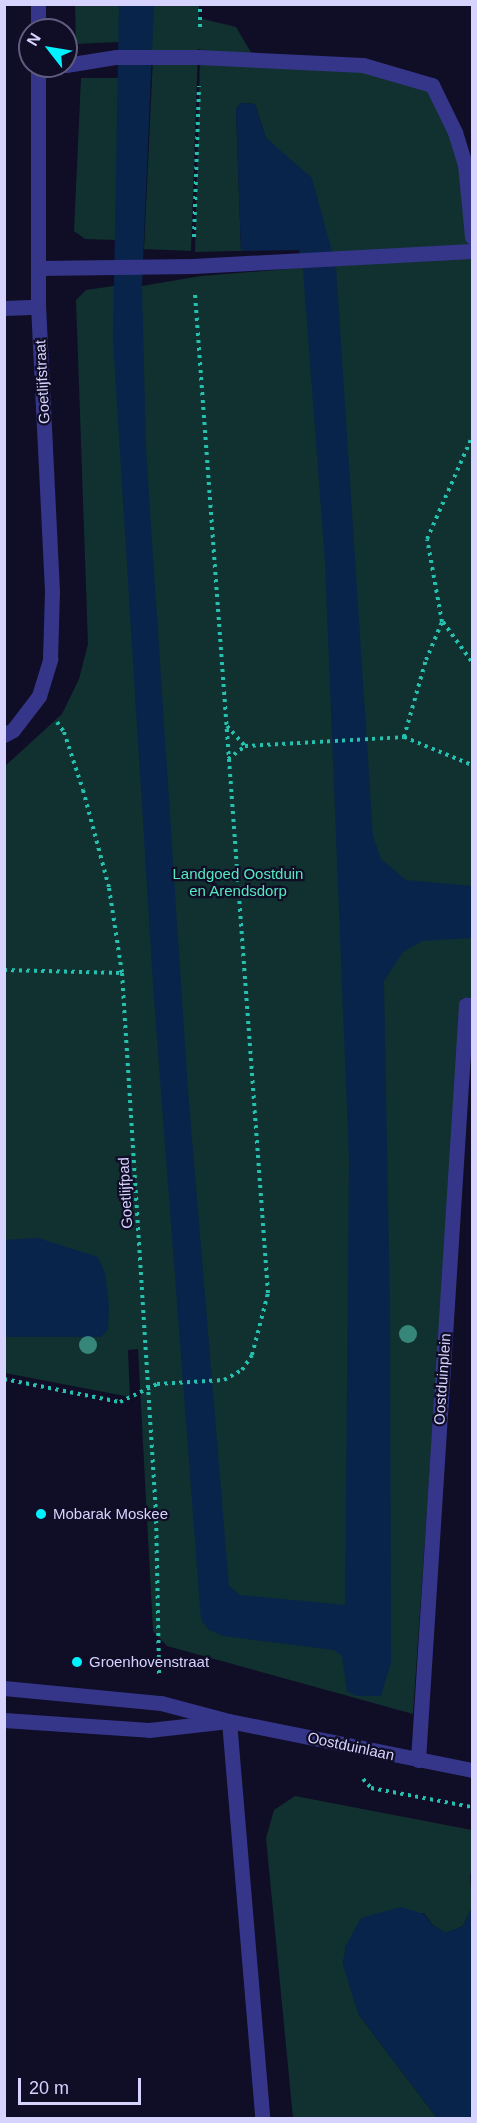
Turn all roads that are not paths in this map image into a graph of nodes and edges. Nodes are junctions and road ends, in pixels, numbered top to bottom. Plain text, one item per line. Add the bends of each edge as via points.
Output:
1 (78, 63) edge
2 (38, 78) edge
3 (472, 237) edge
4 (472, 250) edge
5 (39, 268) junction
6 (38, 307) junction
7 (4, 308) edge
8 (4, 735) edge
9 (472, 1005) edge
10 (4, 1688) edge
11 (4, 1720) edge
12 (229, 1721) junction
13 (418, 1760) junction
14 (472, 1770) edge
15 (262, 2118) edge

1 - 3 street via 116,57 200,57 363,65 432,85 455,132 465,164
2 - 5 street, Goetlijfstraat
4 - 5 street via 193,266
5 - 6 street, Goetlijfstraat
6 - 7 street
6 - 8 street, Goetlijfstraat via 52,591 50,659 39,696
9 - 13 street, Oostduinplein via 466,1005
10 - 12 street, Oostduinlaan via 161,1703
11 - 12 street, Oostduinlaan via 148,1730
12 - 13 street, Oostduinlaan
12 - 15 street
13 - 14 street, Oostduinlaan

